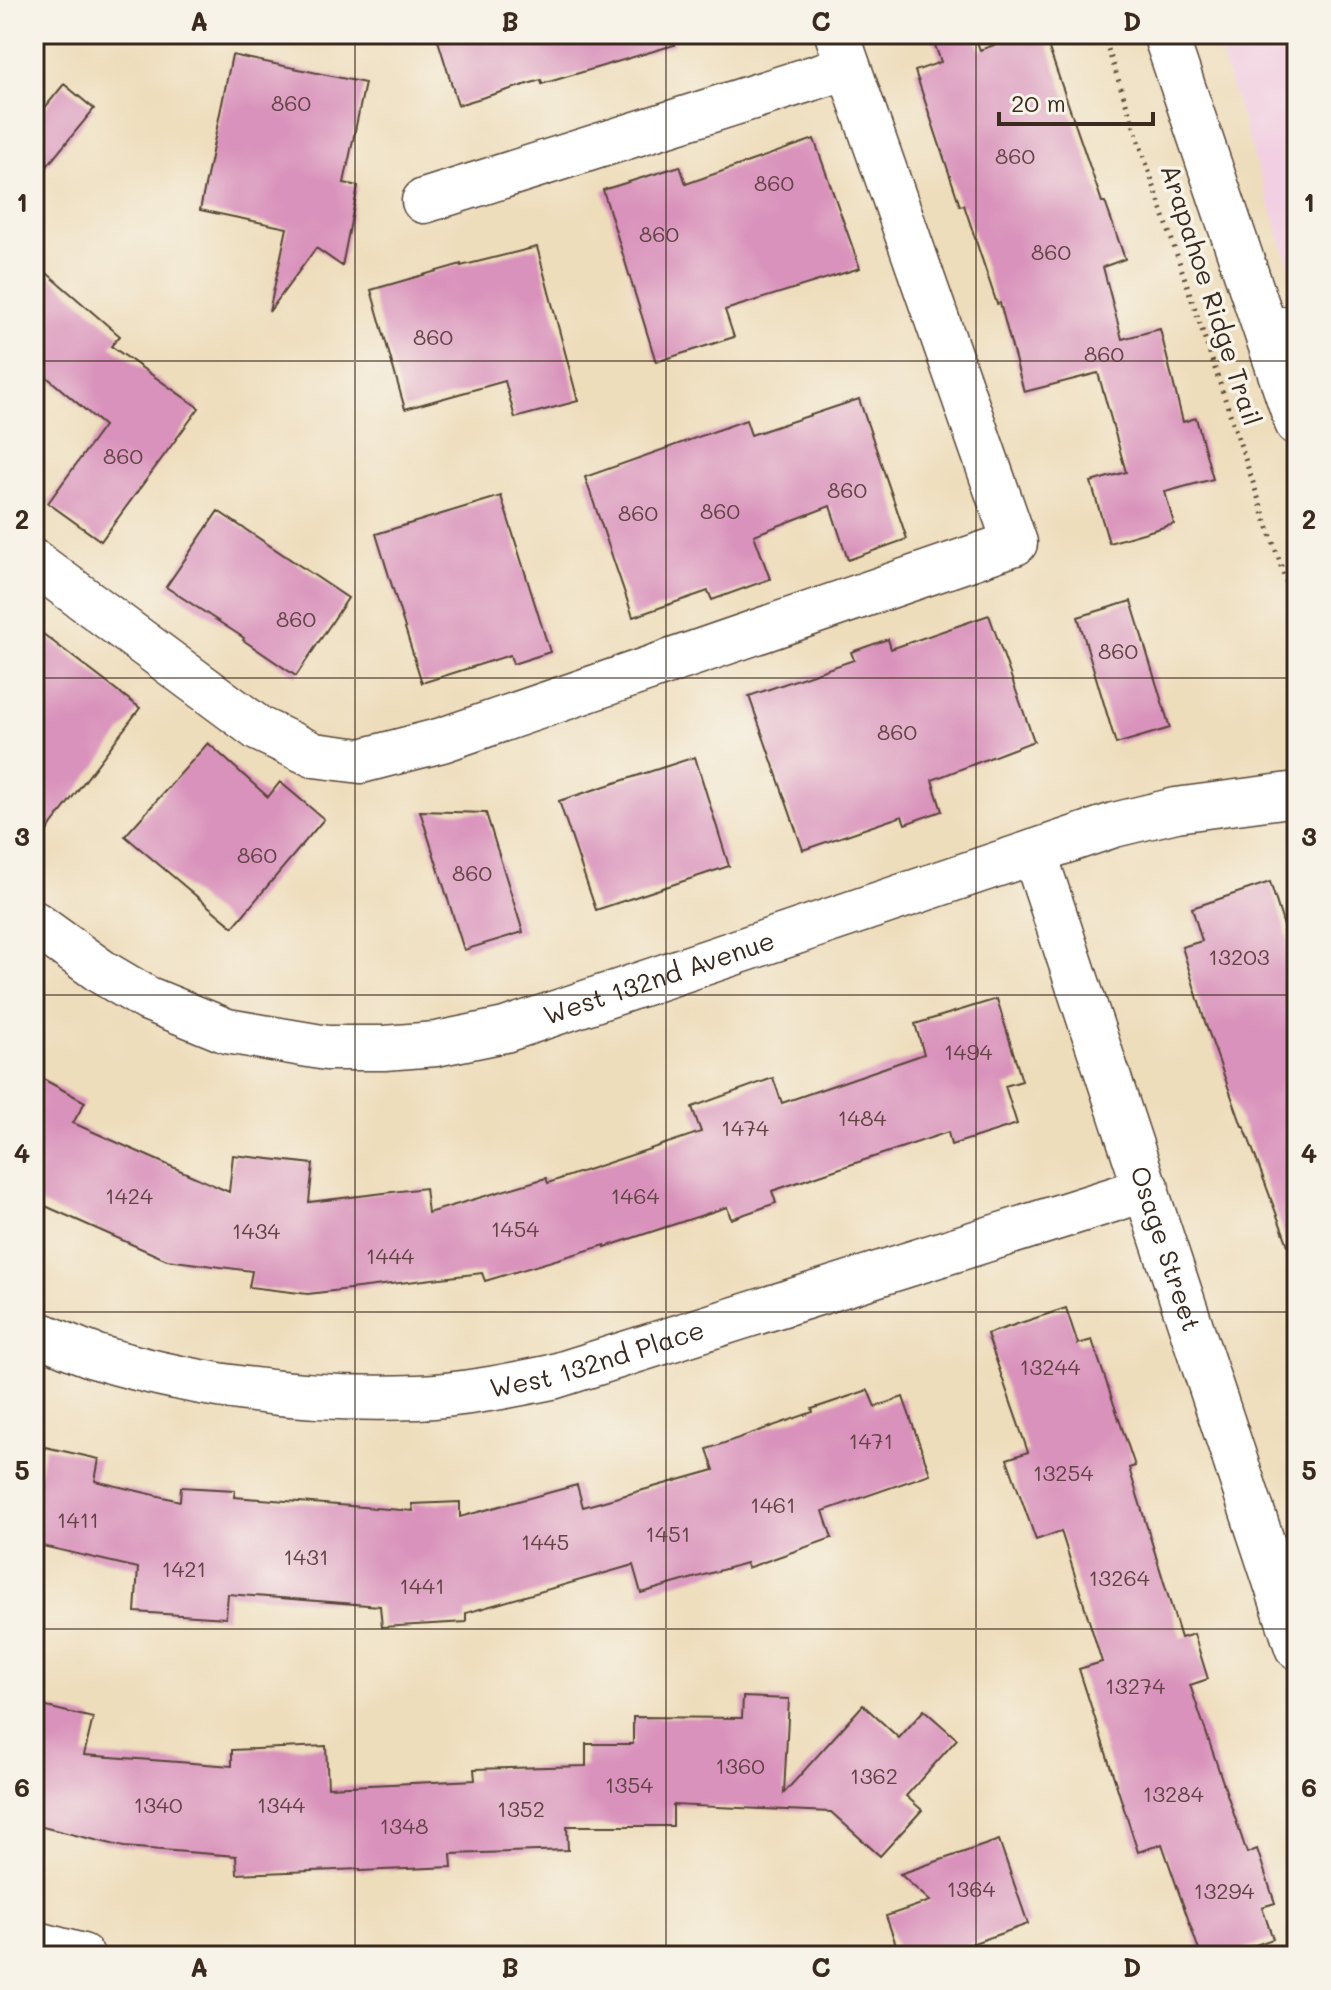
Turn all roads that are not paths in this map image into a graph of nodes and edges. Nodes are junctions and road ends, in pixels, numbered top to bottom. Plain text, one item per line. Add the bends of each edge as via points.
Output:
1 (1165, 34) edge
2 (843, 50) edge
3 (424, 201) dead end
4 (1281, 319) edge
5 (1297, 423) edge
6 (34, 562) edge
7 (1297, 794) edge
8 (1034, 852) junction
9 (34, 923) edge
10 (1147, 1189) junction
11 (34, 1332) edge
12 (1297, 1647) edge
13 (34, 1943) edge
14 (82, 1956) edge

1 - 4 street
2 - 3 street
2 - 6 street via 1015,543 442,740 361,761 314,755 259,729
4 - 5 street
7 - 8 street, West 132nd Avenue via 1176,810
8 - 9 street, West 132nd Avenue via 505,1030 384,1048 327,1048 227,1031 146,998
8 - 10 street, Osage Street
10 - 11 street, West 132nd Place via 552,1377 480,1391 339,1397 256,1390 96,1356
10 - 12 street, Osage Street
13 - 14 street

